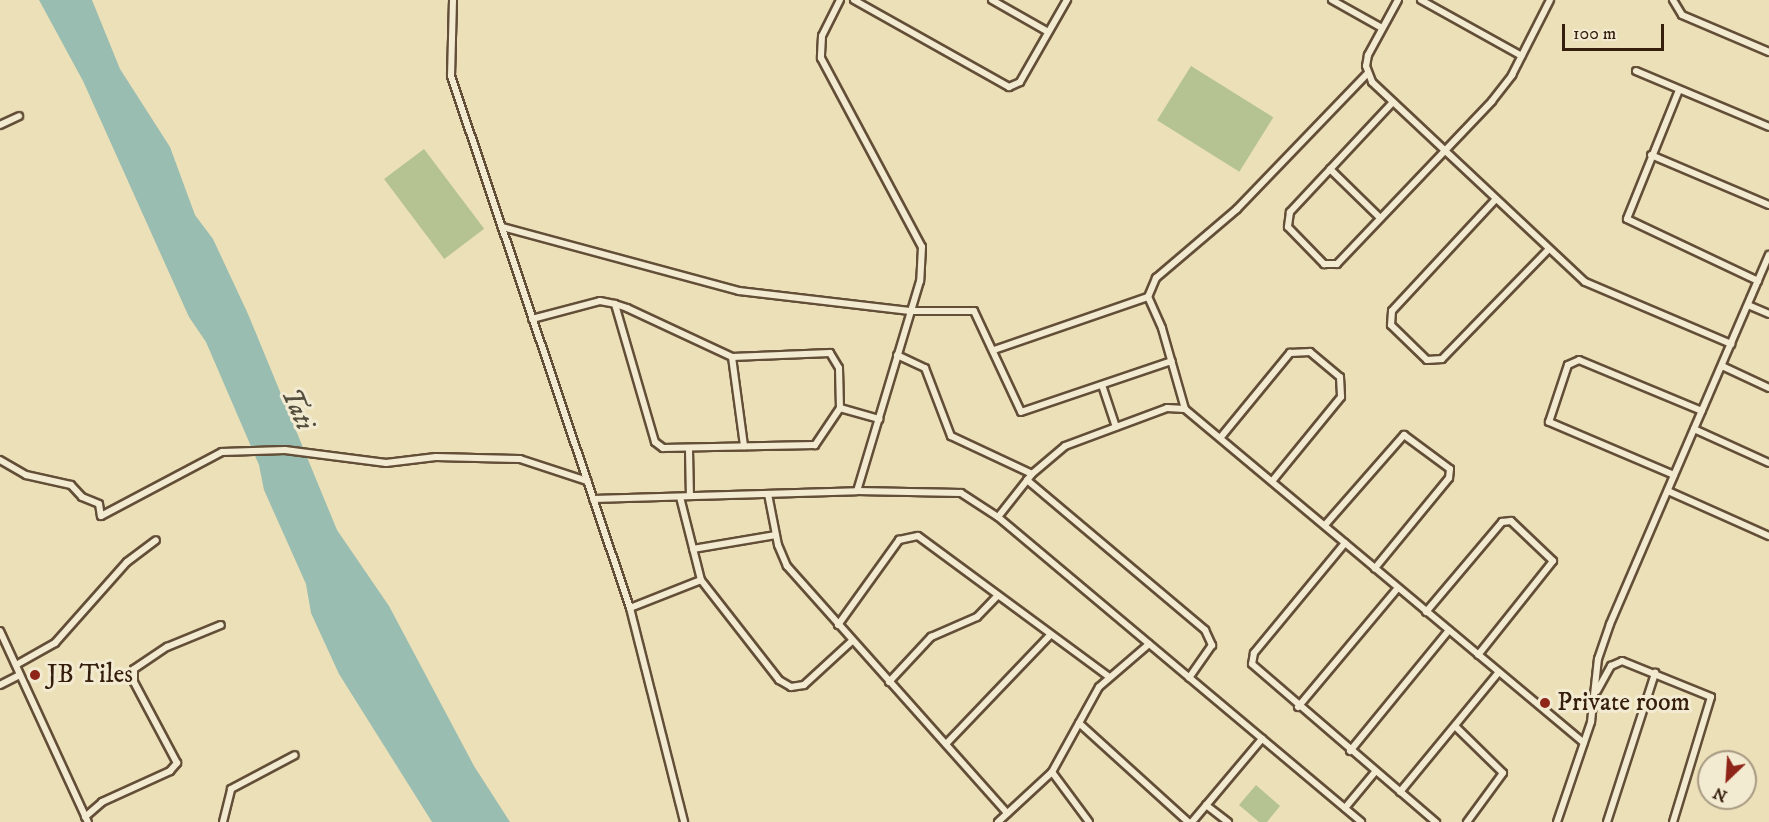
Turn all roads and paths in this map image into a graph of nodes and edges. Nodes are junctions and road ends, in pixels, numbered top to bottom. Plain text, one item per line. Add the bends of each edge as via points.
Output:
1 (453, 0) edge
2 (840, 0) edge
3 (854, 0) edge
4 (992, 0) edge
5 (1066, 0) edge
6 (1332, 0) edge
7 (1398, 0) edge
8 (1421, 0) edge
9 (1550, 0) edge
10 (1673, 0) edge
11 (1382, 28) junction
12 (1048, 32) junction
13 (1769, 52) edge
14 (1522, 56) junction
15 (1636, 71) dead end
16 (1367, 74) junction
17 (1679, 90) junction
18 (1393, 102) junction
19 (19, 116) dead end
20 (0, 125) edge
21 (1769, 126) edge
22 (1443, 151) junction
23 (1651, 155) junction
24 (1330, 169) junction
25 (1496, 200) junction
26 (1769, 205) edge
27 (1380, 218) junction
28 (502, 227) junction
29 (1548, 250) junction
30 (1769, 255) edge
31 (1758, 281) junction
32 (1148, 297) junction
33 (615, 304) junction
34 (1748, 305) junction
35 (910, 311) junction
36 (1769, 314) edge
37 (532, 319) junction
38 (1731, 344) junction
39 (994, 350) junction
40 (897, 355) junction
41 (732, 357) junction
42 (1172, 361) junction
43 (1722, 366) junction
44 (1102, 385) junction
45 (1769, 388) edge
46 (840, 408) junction
47 (1185, 409) junction
48 (1702, 411) junction
49 (879, 419) junction
50 (1116, 427) junction
51 (1694, 429) junction
52 (1221, 437) junction
53 (744, 446) junction
54 (689, 450) junction
55 (0, 460) edge
56 (1769, 464) edge
57 (1032, 474) junction
58 (1674, 475) junction
59 (1027, 480) junction
60 (1273, 480) junction
61 (587, 481) junction
62 (857, 491) junction
63 (1668, 491) junction
64 (768, 494) junction
65 (690, 496) junction
66 (680, 497) junction
67 (593, 499) junction
68 (998, 517) junction
69 (1325, 525) junction
70 (776, 535) junction
71 (1768, 536) edge
72 (156, 540) dead end
73 (1345, 543) junction
74 (693, 549) junction
75 (1374, 568) junction
76 (701, 580) junction
77 (1398, 588) junction
78 (998, 595) junction
79 (630, 608) junction
80 (1426, 612) junction
81 (221, 625) dead end
82 (838, 625) junction
83 (1449, 630) junction
84 (0, 631) edge
85 (1050, 635) junction
86 (852, 641) junction
87 (1149, 645) junction
88 (1478, 655) junction
89 (16, 665) junction
90 (1498, 673) junction
91 (1655, 673) junction
92 (20, 675) junction
93 (1109, 677) junction
94 (1188, 678) junction
95 (889, 682) junction
96 (0, 685) edge
97 (1596, 692) junction
98 (1298, 707) junction
99 (1079, 723) junction
100 (1455, 726) junction
101 (1262, 739) junction
102 (1584, 743) junction
103 (946, 744) junction
104 (1350, 751) junction
105 (295, 755) dead end
106 (1052, 772) junction
107 (1376, 772) junction
108 (1400, 792) junction
109 (1206, 805) junction
110 (1345, 808) junction
111 (1007, 813) junction
112 (87, 819) edge
113 (223, 822) edge
114 (684, 822) edge
115 (998, 822) edge
116 (1089, 822) edge
117 (1190, 822) edge
118 (1228, 822) edge
119 (1361, 822) edge
120 (1436, 822) edge
121 (1467, 822) edge
122 (1557, 822) edge
123 (1607, 822) edge
124 (1672, 822) edge

1 - 28 street via 451,76
2 - 35 street via 822,36 821,58 922,247 920,281
3 - 12 street via 1009,87 1020,82
4 - 12 street
5 - 12 street
6 - 11 street
7 - 11 street
8 - 14 street
9 - 14 street
10 - 13 street via 1682,15
11 - 16 street via 1368,55
14 - 22 street via 1492,101
15 - 17 street
16 - 18 street
16 - 32 street via 1237,209 1156,278
17 - 21 street
17 - 23 street
18 - 22 street
18 - 24 street
19 - 20 street
22 - 25 street
22 - 27 street
23 - 26 street
23 - 31 street via 1627,210 1629,223
24 - 27 street
24 - 27 street via 1287,221 1324,264 1337,264
25 - 29 street
25 - 29 street via 1392,311 1391,325 1427,360 1442,359
28 - 35 street via 739,291
28 - 37 street
29 - 38 street via 1597,289
30 - 31 street
31 - 34 street
32 - 39 street
32 - 42 street
33 - 37 street via 591,300
33 - 41 street
33 - 54 street via 655,442 668,449
34 - 36 street
34 - 38 street
35 - 39 street via 974,311
35 - 40 street
37 - 61 street
38 - 43 street
39 - 44 street via 1021,412
40 - 49 street
40 - 57 street via 925,368 951,436
41 - 46 street via 830,353 839,368
41 - 53 street
42 - 44 street
42 - 47 street
43 - 45 street
43 - 48 street
44 - 50 street
46 - 49 street
46 - 53 street via 815,445
47 - 50 street via 1167,408
47 - 52 street
48 - 51 street
48 - 58 street via 1579,360 1568,365 1549,422
49 - 62 street
50 - 57 street via 1065,446
51 - 56 street
51 - 58 street
52 - 60 street
52 - 60 street via 1290,353 1310,352 1340,377 1341,397
53 - 54 street
54 - 65 street
55 - 61 street via 26,475 71,485 99,504 101,516 222,452 285,450 386,463 435,457 520,459
57 - 59 street
58 - 63 street
59 - 68 street
59 - 94 street via 1205,630 1212,645
60 - 69 street
61 - 67 street
62 - 64 street
62 - 68 street via 950,491 971,498
63 - 71 street
63 - 97 street via 1610,624 1598,659
64 - 65 street
64 - 70 street
65 - 66 street
66 - 67 street
66 - 74 street
67 - 79 street
68 - 87 street
69 - 73 street
69 - 75 street via 1404,435 1450,469 1449,478
70 - 74 street
70 - 82 street via 787,566
72 - 89 street via 127,562 56,643
73 - 75 street
73 - 98 street via 1252,658 1257,674
74 - 76 street
75 - 77 street
76 - 79 street
76 - 86 street via 779,680 791,687 804,684
77 - 80 street
77 - 98 street
78 - 82 street via 926,539 904,536
78 - 85 street
78 - 95 street via 976,617 931,637
79 - 114 street
80 - 83 street
80 - 88 street via 1502,522 1511,522 1553,561
81 - 112 street via 186,637 134,669 134,681 177,763 170,771 102,802
82 - 86 street
83 - 88 street
83 - 104 street
84 - 89 street
85 - 93 street
85 - 103 street
86 - 95 street
87 - 93 street
87 - 94 street
88 - 90 street
89 - 92 street
90 - 100 street
90 - 102 street
91 - 97 street via 1617,662
91 - 123 street
91 - 124 street via 1711,697
92 - 96 street
92 - 112 street
93 - 99 street
94 - 101 street
95 - 103 street
97 - 102 street
98 - 104 street
99 - 106 street
99 - 117 street
100 - 108 street
100 - 121 street via 1503,773
101 - 109 street
101 - 110 street
102 - 122 street
103 - 111 street
104 - 107 street
105 - 113 street via 231,789
106 - 111 street
106 - 116 street
107 - 108 street
107 - 110 street
108 - 120 street
109 - 117 street
109 - 118 street
110 - 119 street
111 - 115 street

